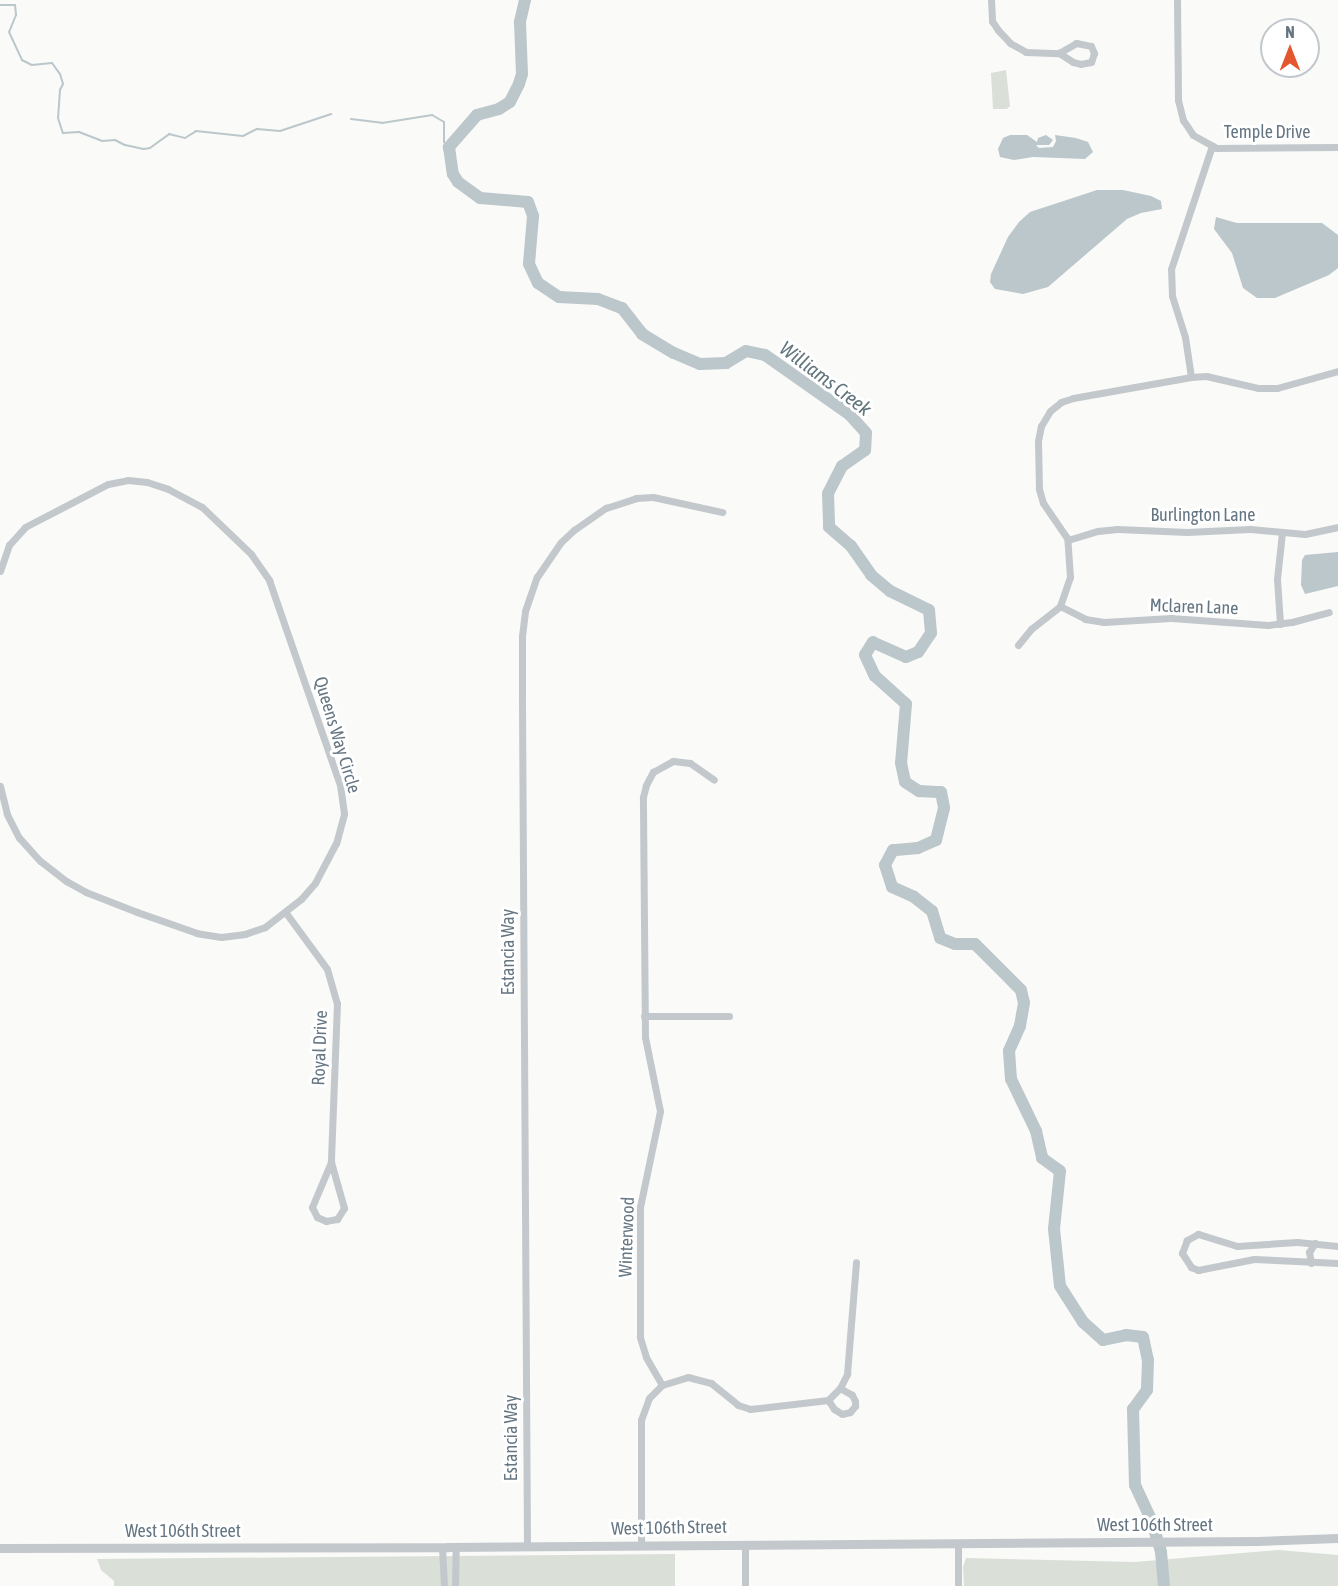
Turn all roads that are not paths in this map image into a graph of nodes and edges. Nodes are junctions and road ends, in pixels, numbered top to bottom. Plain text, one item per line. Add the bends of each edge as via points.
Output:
1 (992, 0) edge
2 (1177, 0) edge
3 (1059, 53) junction
4 (1212, 146) junction
5 (1338, 147) edge
6 (1338, 371) edge
7 (1191, 377) junction
8 (722, 512) dead end
9 (1338, 527) edge
10 (1282, 532) junction
11 (1068, 540) junction
12 (0, 567) edge
13 (1060, 606) junction
14 (1329, 612) dead end
15 (1280, 624) junction
16 (1018, 645) dead end
17 (714, 780) dead end
18 (0, 786) edge
19 (286, 913) junction
20 (644, 1016) junction
21 (729, 1016) dead end
22 (330, 1162) junction
23 (1315, 1243) junction
24 (1338, 1246) edge
25 (856, 1262) dead end
26 (1311, 1263) junction
27 (1338, 1263) edge
28 (662, 1385) junction
29 (840, 1388) junction
30 (828, 1400) junction
31 (1338, 1538) edge
32 (958, 1543) junction
33 (745, 1544) junction
34 (641, 1545) junction
35 (526, 1546) junction
36 (442, 1547) junction
37 (456, 1547) junction
38 (0, 1548) edge
39 (444, 1586) edge
40 (455, 1586) edge
41 (745, 1586) edge
42 (958, 1586) edge

1 - 3 street via 992,21 1010,43 1026,52
2 - 4 street, Temple Drive via 1180,111 1193,135
3 - 3 street via 1081,64 1091,62 1094,53 1091,46 1076,43
4 - 5 street, Temple Drive
4 - 7 street via 1171,269 1172,296 1185,337
6 - 7 street via 1277,388
7 - 11 street via 1073,398 1050,411 1038,441 1039,489 1043,503
8 - 35 street, Estancia Way via 653,497 606,508 574,530 554,551 537,577 525,610 522,694
9 - 10 street, Burlington Lane via 1305,534
10 - 11 street, Burlington Lane via 1117,529
10 - 15 street via 1277,579
11 - 13 street via 1070,577
12 - 19 street, Queens Way Circle via 13,538 32,522 108,484 138,480 168,489 202,507 257,561 272,588 288,633 340,785 344,808 340,832 315,883
13 - 15 street, Mclaren Lane via 1094,621 1171,618
13 - 16 street
14 - 15 street, Mclaren Lane
17 - 20 street, Winterwood via 690,763 673,761 654,772 644,791
18 - 19 street, Queens Way Circle via 10,822 25,846 57,874 87,892 197,933 221,937 256,931
19 - 22 street, Royal Drive via 327,969 337,1003
20 - 21 street
20 - 28 street, Winterwood via 660,1111 640,1207 640,1337
22 - 22 street, Royal Drive via 312,1207 316,1216 326,1221 337,1219 344,1208
23 - 24 street
23 - 26 street via 1310,1248
23 - 26 street via 1237,1246 1198,1234 1183,1246 1185,1260 1198,1270 1254,1259
25 - 29 street via 848,1365
26 - 27 street
28 - 30 street via 680,1378 704,1380 738,1405 750,1409
28 - 34 street via 645,1405 641,1420
29 - 30 street
29 - 30 street via 855,1401 850,1412 842,1414
31 - 32 street, West 106th Street
32 - 33 street, West 106th Street
32 - 42 street
33 - 34 street, West 106th Street
33 - 41 street
34 - 35 street, West 106th Street
35 - 37 street, West 106th Street
36 - 37 street, West 106th Street
36 - 38 street, West 106th Street
36 - 39 street
37 - 40 street

